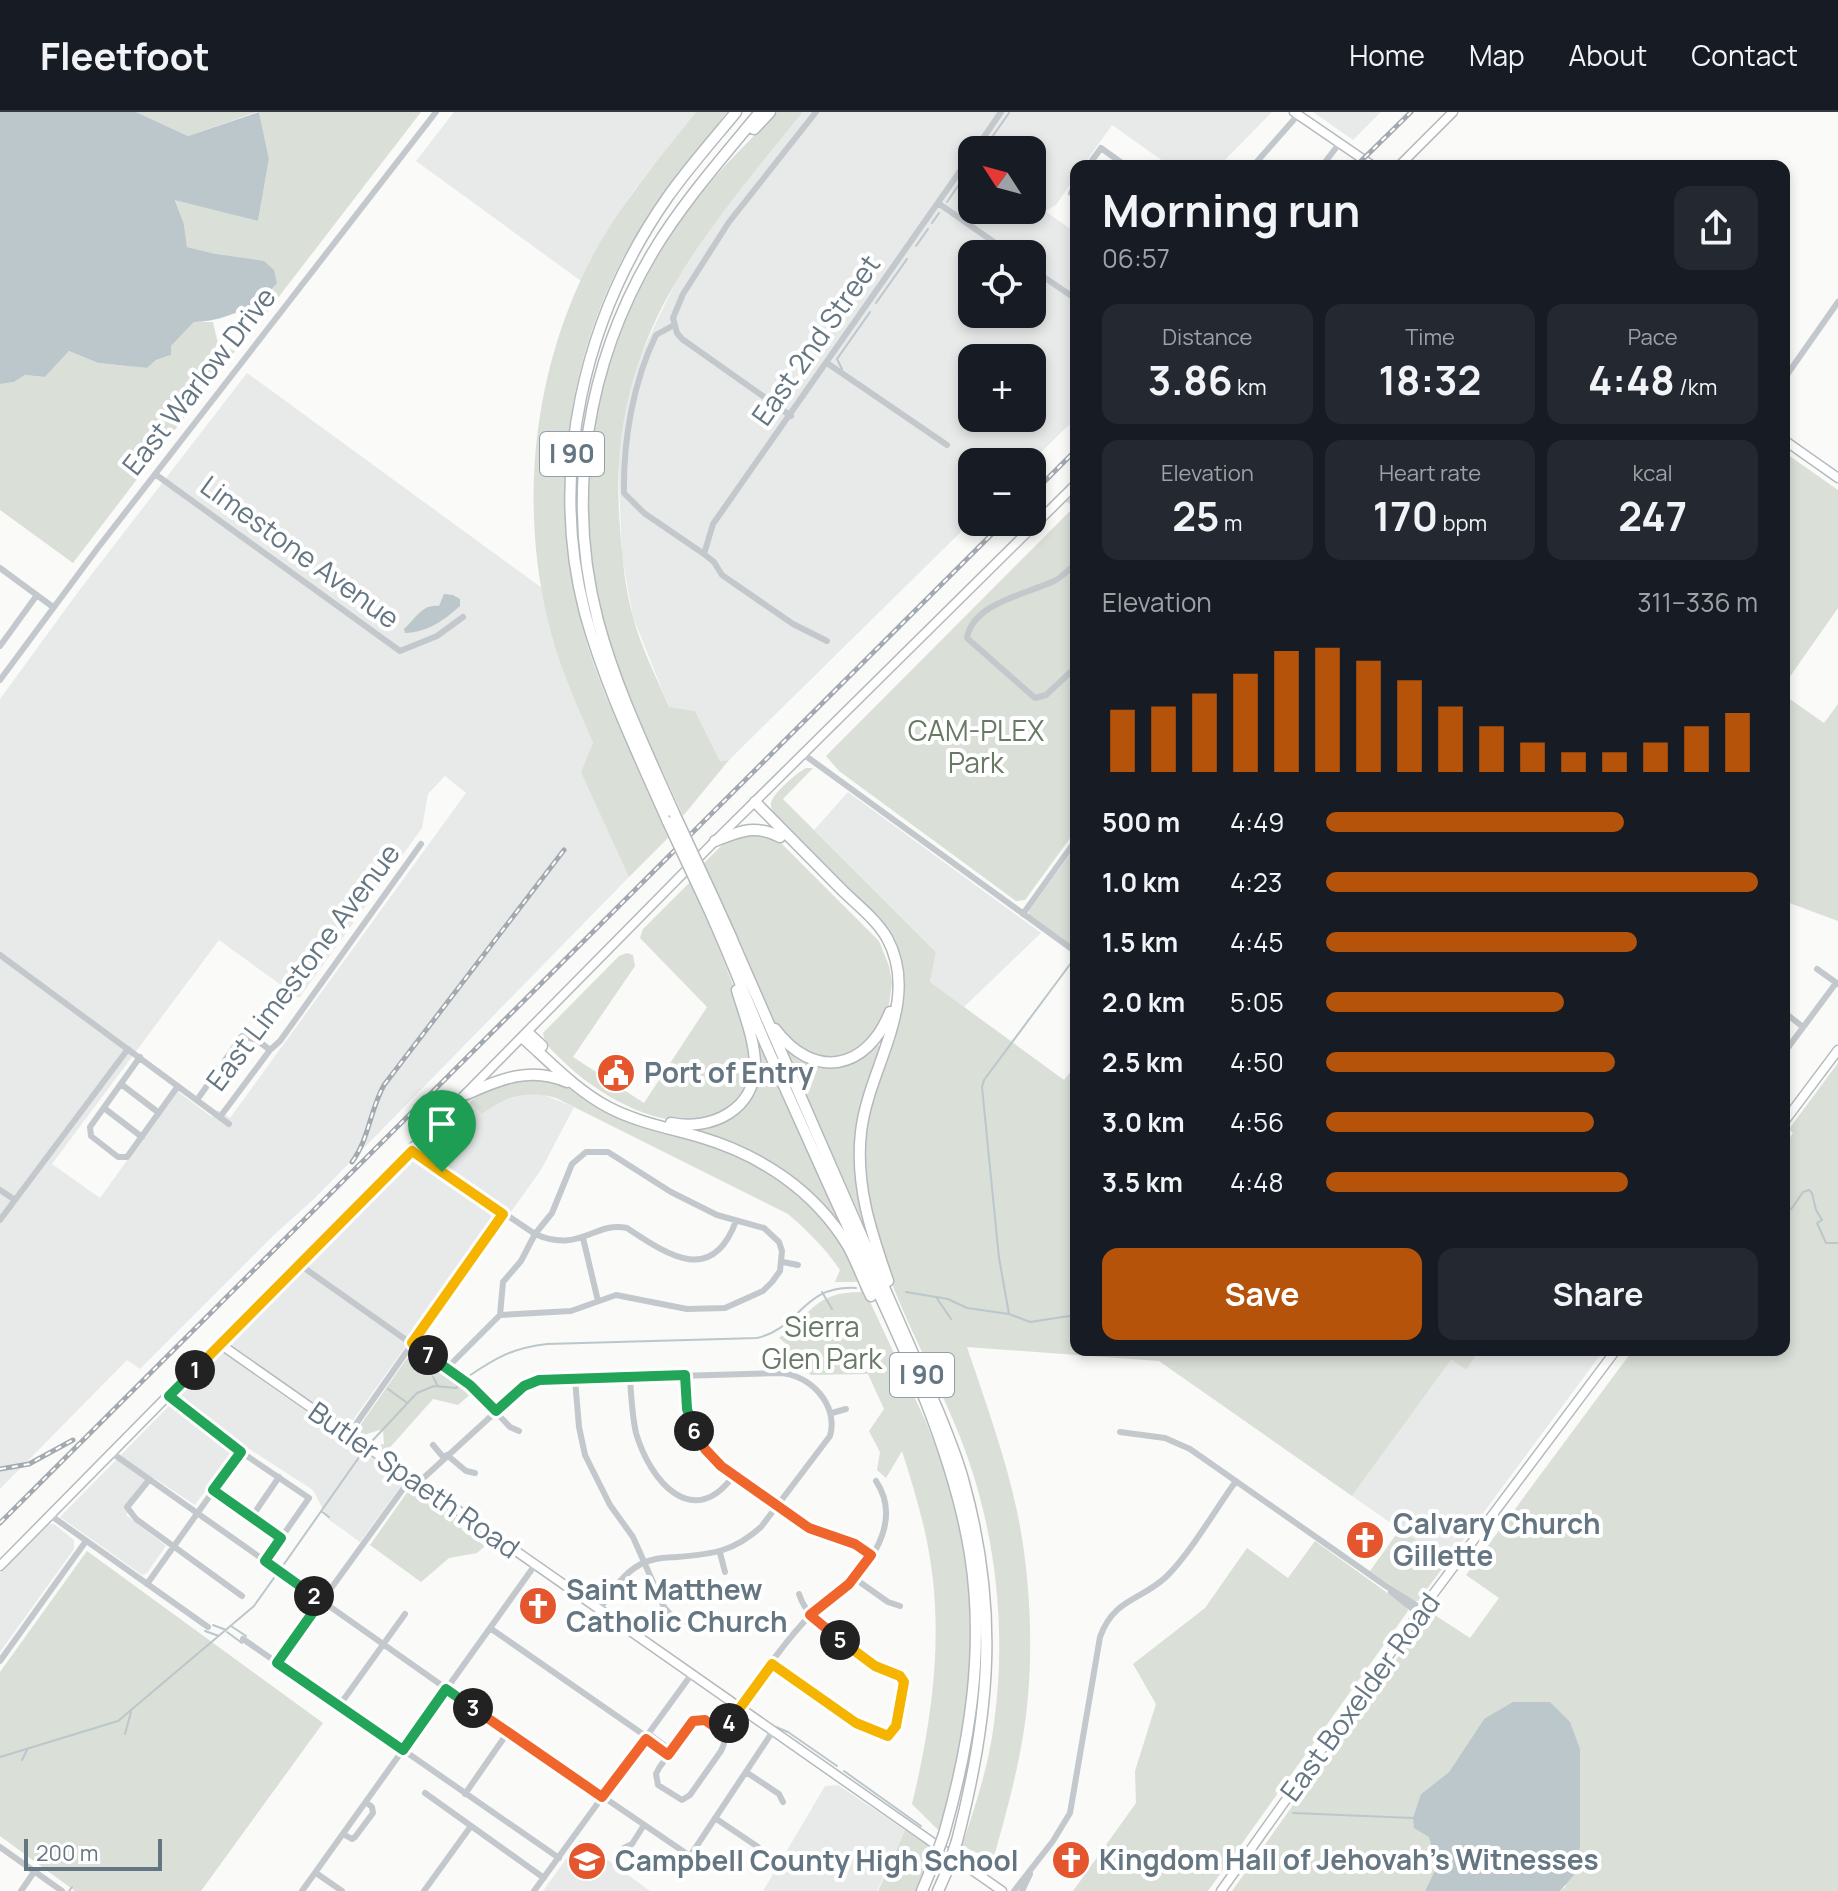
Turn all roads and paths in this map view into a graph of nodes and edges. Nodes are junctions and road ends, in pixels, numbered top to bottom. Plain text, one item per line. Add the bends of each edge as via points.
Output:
1 (436, 112) edge
2 (729, 112) edge
3 (736, 112) edge
4 (760, 112) edge
5 (770, 112) edge
6 (816, 112) edge
7 (1001, 112) edge
8 (1453, 112) edge
9 (1296, 114) edge
10 (985, 136) edge
11 (1339, 144) junction
12 (1092, 160) edge
13 (1118, 160) edge
14 (1258, 160) edge
15 (1327, 160) edge
16 (1364, 160) edge
17 (1405, 160) edge
18 (958, 175) edge
19 (695, 192) junction
20 (668, 196) junction
21 (938, 203) junction
22 (991, 240) edge
23 (1046, 279) edge
24 (1070, 295) edge
25 (1838, 302) edge
26 (674, 325) junction
27 (827, 363) junction
28 (1790, 370) edge
29 (791, 416) junction
30 (1790, 444) edge
31 (947, 445) dead end
32 (155, 474) junction
33 (1838, 478) edge
34 (1070, 490) edge
35 (704, 554) junction
36 (0, 568) edge
37 (1070, 568) edge
38 (37, 595) junction
39 (53, 607) junction
40 (463, 617) dead end
41 (2, 640) edge
42 (827, 641) dead end
43 (1070, 673) edge
44 (0, 680) edge
45 (803, 754) junction
46 (753, 804) junction
47 (671, 818) junction
48 (780, 837) junction
49 (715, 841) junction
50 (421, 844) dead end
51 (1070, 848) edge
52 (1023, 914) junction
53 (726, 936) junction
54 (1070, 948) edge
55 (0, 955) edge
56 (1817, 969) dead end
57 (1837, 984) edge
58 (1790, 1017) edge
59 (1803, 1027) junction
60 (526, 1035) junction
61 (1790, 1045) edge
62 (128, 1049) junction
63 (270, 1050) junction
64 (1838, 1050) edge
65 (140, 1057) junction
66 (121, 1084) junction
67 (178, 1086) junction
68 (580, 1088) junction
69 (467, 1094) junction
70 (197, 1100) junction
71 (104, 1108) junction
72 (159, 1113) junction
73 (1790, 1114) edge
74 (220, 1117) junction
75 (229, 1124) dead end
76 (142, 1137) junction
77 (412, 1151) junction
78 (0, 1190) edge
79 (15, 1200) junction
80 (503, 1214) junction
81 (0, 1220) edge
82 (604, 1220) dead end
83 (736, 1221) junction
84 (607, 1228) junction
85 (535, 1234) junction
86 (583, 1238) junction
87 (783, 1262) junction
88 (300, 1265) junction
89 (798, 1265) dead end
90 (598, 1301) junction
91 (500, 1315) junction
92 (897, 1318) junction
93 (412, 1343) junction
94 (220, 1344) junction
95 (1611, 1356) edge
96 (447, 1368) junction
97 (685, 1375) junction
98 (630, 1377) junction
99 (575, 1379) junction
100 (169, 1396) junction
101 (846, 1409) dead end
102 (496, 1411) junction
103 (832, 1413) junction
104 (935, 1430) junction
105 (519, 1431) dead end
106 (1120, 1432) dead end
107 (349, 1434) junction
108 (433, 1445) dead end
109 (241, 1452) junction
110 (112, 1453) junction
111 (585, 1455) junction
112 (445, 1456) junction
113 (574, 1459) dead end
114 (475, 1473) dead end
115 (734, 1475) junction
116 (279, 1477) junction
117 (149, 1480) junction
118 (414, 1480) junction
119 (876, 1481) dead end
120 (1236, 1481) junction
121 (213, 1490) junction
122 (610, 1505) junction
123 (778, 1506) junction
124 (602, 1511) dead end
125 (197, 1514) junction
126 (50, 1515) junction
127 (251, 1518) junction
128 (281, 1538) junction
129 (86, 1541) junction
130 (173, 1546) junction
131 (720, 1553) junction
132 (871, 1555) junction
133 (265, 1561) junction
134 (644, 1562) junction
135 (535, 1565) junction
136 (0, 1566) edge
137 (725, 1572) dead end
138 (854, 1578) junction
139 (147, 1584) junction
140 (799, 1594) dead end
141 (242, 1596) dead end
142 (321, 1601) junction
143 (900, 1606) dead end
144 (599, 1610) junction
145 (1420, 1611) junction
146 (405, 1614) dead end
147 (810, 1615) junction
148 (687, 1623) dead end
149 (208, 1627) dead end
150 (490, 1628) junction
151 (243, 1639) dead end
152 (383, 1644) junction
153 (0, 1661) edge
154 (277, 1663) junction
155 (772, 1664) junction
156 (691, 1675) junction
157 (446, 1689) junction
158 (339, 1706) junction
159 (740, 1708) junction
160 (773, 1731) junction
161 (508, 1732) junction
162 (723, 1733) junction
163 (647, 1737) junction
164 (403, 1750) junction
165 (670, 1753) junction
166 (746, 1772) junction
167 (425, 1793) dead end
168 (465, 1794) junction
169 (602, 1797) junction
170 (366, 1802) junction
171 (783, 1802) dead end
172 (715, 1818) junction
173 (644, 1825) junction
174 (471, 1826) junction
175 (343, 1834) junction
176 (0, 1847) edge
177 (624, 1848) dead end
178 (761, 1854) dead end
179 (559, 1858) junction
180 (1032, 1871) junction
181 (34, 1872) junction
182 (316, 1873) junction
183 (544, 1878) junction
184 (21, 1891) edge
185 (62, 1891) edge
186 (302, 1891) edge
187 (342, 1891) edge
188 (424, 1891) edge
189 (534, 1891) edge
190 (922, 1891) edge
191 (938, 1891) edge
192 (1002, 1891) edge
193 (1014, 1891) edge
194 (1022, 1891) edge
195 (1221, 1891) edge

1 - 32 street, East Warlow Drive
2 - 20 highway, I 90
3 - 20 highway, I 90
4 - 19 highway, I 90
5 - 19 highway, I 90
6 - 26 street via 710,251 676,308
7 - 10 street, East 2nd Street
8 - 17 main road
9 - 11 main road
9 - 14 street
11 - 15 street
11 - 16 main road
12 - 13 street via 1101,148
18 - 21 street, East 2nd Street
19 - 47 highway, I 90 via 653,252 617,324 594,400 583,495 598,621
20 - 47 highway, I 90 via 628,264 594,344 577,414 570,505 589,627 619,711
21 - 22 street
21 - 27 street, East 2nd Street
23 - 24 street
25 - 28 street
26 - 29 street via 682,339
26 - 35 street via 656,335 635,394 624,493
27 - 29 street, East 2nd Street
27 - 31 street
29 - 35 street, East 2nd Street via 713,524
30 - 33 main road
32 - 39 street, East Warlow Drive
32 - 40 street, Limestone Avenue via 400,651 437,636
34 - 45 main road
35 - 42 street via 722,575
36 - 38 street
37 - 43 street via 1058,579 993,604 967,634 1035,698 1046,695
38 - 39 street
38 - 41 street
39 - 44 street, East Warlow Drive
45 - 46 main road
45 - 52 street
46 - 48 highway
46 - 49 main road
46 - 92 highway, I 90 via 880,928 894,956 899,1002 864,1111 860,1176
47 - 53 highway, I 90, bridge
48 - 49 highway via 756,828
48 - 53 highway, I 90 via 875,931 889,955 893,1000 885,1026 853,1058 814,1061 799,1054 776,1031
49 - 60 main road
50 - 63 street, East Limestone Avenue
51 - 52 street
52 - 54 street
53 - 60 highway via 755,1067 745,1097 723,1118 692,1126 633,1112 584,1084
53 - 92 highway, I 90
53 - 104 highway, I 90 via 766,1045
55 - 62 street
56 - 57 street
57 - 59 street
58 - 59 street
59 - 61 street
60 - 68 highway, I 90
60 - 69 main road
62 - 65 street
62 - 79 street
63 - 70 street via 242,1036
63 - 74 street, East Limestone Avenue
64 - 73 main road
65 - 66 street
65 - 67 street
66 - 71 street
66 - 72 street
67 - 70 street
67 - 72 street
68 - 69 highway, I 90 via 559,1078 521,1074
68 - 104 highway, I 90 via 624,1115 741,1151 800,1189 848,1246
69 - 77 main road
70 - 74 street
71 - 76 street
71 - 76 street via 90,1127 91,1136 122,1159
72 - 76 street
74 - 75 street
77 - 80 street
77 - 88 main road
78 - 79 street
79 - 81 street
80 - 85 street
80 - 93 street
82 - 84 street
83 - 84 street via 717,1253 692,1261 667,1253 627,1228
83 - 85 street via 671,1192 616,1155 597,1150 572,1164 555,1207
83 - 87 street via 772,1234
84 - 86 street
85 - 86 street via 556,1241
85 - 91 street via 503,1282
86 - 90 street
87 - 89 street
87 - 90 street via 763,1291 725,1308 687,1309 616,1295
88 - 93 street
88 - 94 main road
90 - 91 street via 571,1311
91 - 96 street
92 - 191 highway, I 90, bridge via 964,1479 983,1568 988,1637 974,1778
93 - 96 street
93 - 107 street
94 - 100 main road
94 - 107 main road, Butler Spaeth Road
95 - 145 main road, East Boxelder Road
96 - 102 street
97 - 98 street
97 - 103 street via 791,1373 814,1387
97 - 115 street via 693,1429 705,1449
98 - 99 street
98 - 115 street via 637,1434 662,1483 687,1500 704,1500 719,1493
99 - 102 street via 524,1386
99 - 111 street
100 - 109 street
100 - 110 main road
101 - 103 street
102 - 105 street
102 - 112 street
103 - 123 street via 830,1436
104 - 190 highway, I 90, bridge via 970,1555 975,1666 961,1775
106 - 120 street via 1181,1443
107 - 118 main road, Butler Spaeth Road
108 - 112 street
109 - 116 street
109 - 121 street
110 - 117 street
110 - 126 main road
111 - 113 street
111 - 122 street
112 - 114 street
112 - 118 street
115 - 123 street
116 - 127 street
116 - 128 street via 309,1498
117 - 125 street
117 - 130 street via 127,1507
118 - 135 main road, Butler Spaeth Road
118 - 142 street
119 - 132 street via 887,1516 882,1540
120 - 145 street
120 - 180 street via 1167,1576 1108,1618 1100,1637 1070,1813
121 - 125 street
121 - 127 street
122 - 124 street
122 - 134 street
123 - 131 street via 748,1539
123 - 132 street via 809,1528
125 - 130 street
125 - 133 street
126 - 129 street
126 - 136 main road
127 - 128 street
128 - 133 street
129 - 139 street
129 - 153 street
130 - 139 street
130 - 141 street
131 - 134 street
131 - 137 street
132 - 138 street
133 - 142 street
134 - 144 street via 625,1576
134 - 148 street via 664,1607
135 - 144 main road, Butler Spaeth Road
135 - 150 street
138 - 143 street
138 - 147 street
139 - 149 street
140 - 147 street
142 - 152 street
142 - 154 street
144 - 156 main road, Butler Spaeth Road
145 - 195 main road, East Boxelder Road
146 - 152 street
147 - 155 street
147 - 155 street via 875,1666 900,1676 904,1682 896,1726 888,1736 856,1723
150 - 157 street
150 - 163 street
151 - 154 street
152 - 157 street
152 - 158 street
154 - 158 street
155 - 159 street
156 - 159 main road, Butler Spaeth Road
156 - 163 street
157 - 161 street
157 - 164 street
158 - 164 street
159 - 160 main road, Butler Spaeth Road
159 - 162 street
160 - 166 street
160 - 192 main road, Butler Spaeth Road
161 - 168 street
161 - 169 street
162 - 165 street via 698,1719
162 - 165 street via 721,1751 687,1798 677,1799 658,1785 656,1774
163 - 165 street
163 - 169 street
164 - 168 street
164 - 170 street
166 - 171 street
166 - 172 street
167 - 174 street
168 - 179 street
169 - 173 street
169 - 179 street
170 - 175 street
170 - 175 street via 373,1813 355,1837
172 - 173 street via 690,1856
172 - 178 street
173 - 177 street
174 - 183 street
174 - 188 street
175 - 182 street
176 - 181 street
179 - 183 street
180 - 193 street
180 - 194 street
181 - 184 street
181 - 185 street
182 - 186 street
182 - 187 street
183 - 189 street

